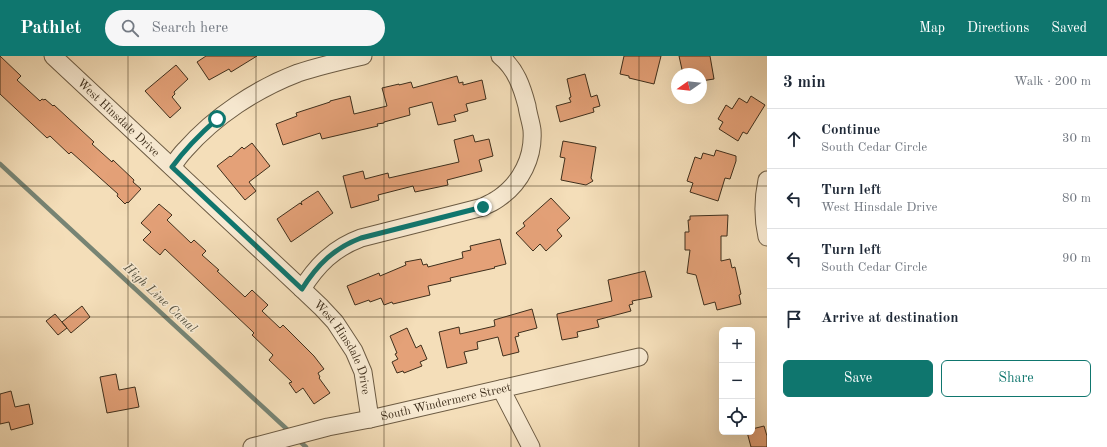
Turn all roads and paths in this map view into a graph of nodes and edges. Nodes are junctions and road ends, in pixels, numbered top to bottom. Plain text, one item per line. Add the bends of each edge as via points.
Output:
1 (53, 56) edge
2 (363, 56) edge
3 (500, 56) edge
4 (172, 167) junction
5 (767, 180) edge
6 (767, 237) edge
7 (302, 289) junction
8 (640, 357) dead end
9 (501, 389) junction
10 (370, 419) junction
11 (252, 447) edge
12 (531, 447) edge

1 - 4 street, West Hinsdale Drive
2 - 4 street via 327,64 260,90 202,132
3 - 7 street via 518,78 532,127 531,152 518,180 498,199 483,207 361,238 339,248 325,259
4 - 7 street, West Hinsdale Drive
5 - 6 street via 764,193
7 - 10 street, West Hinsdale Drive via 335,322 354,351 363,372
8 - 9 street, South Windermere Street
9 - 10 street, South Windermere Street
9 - 12 street
10 - 11 street, South Windermere Street

